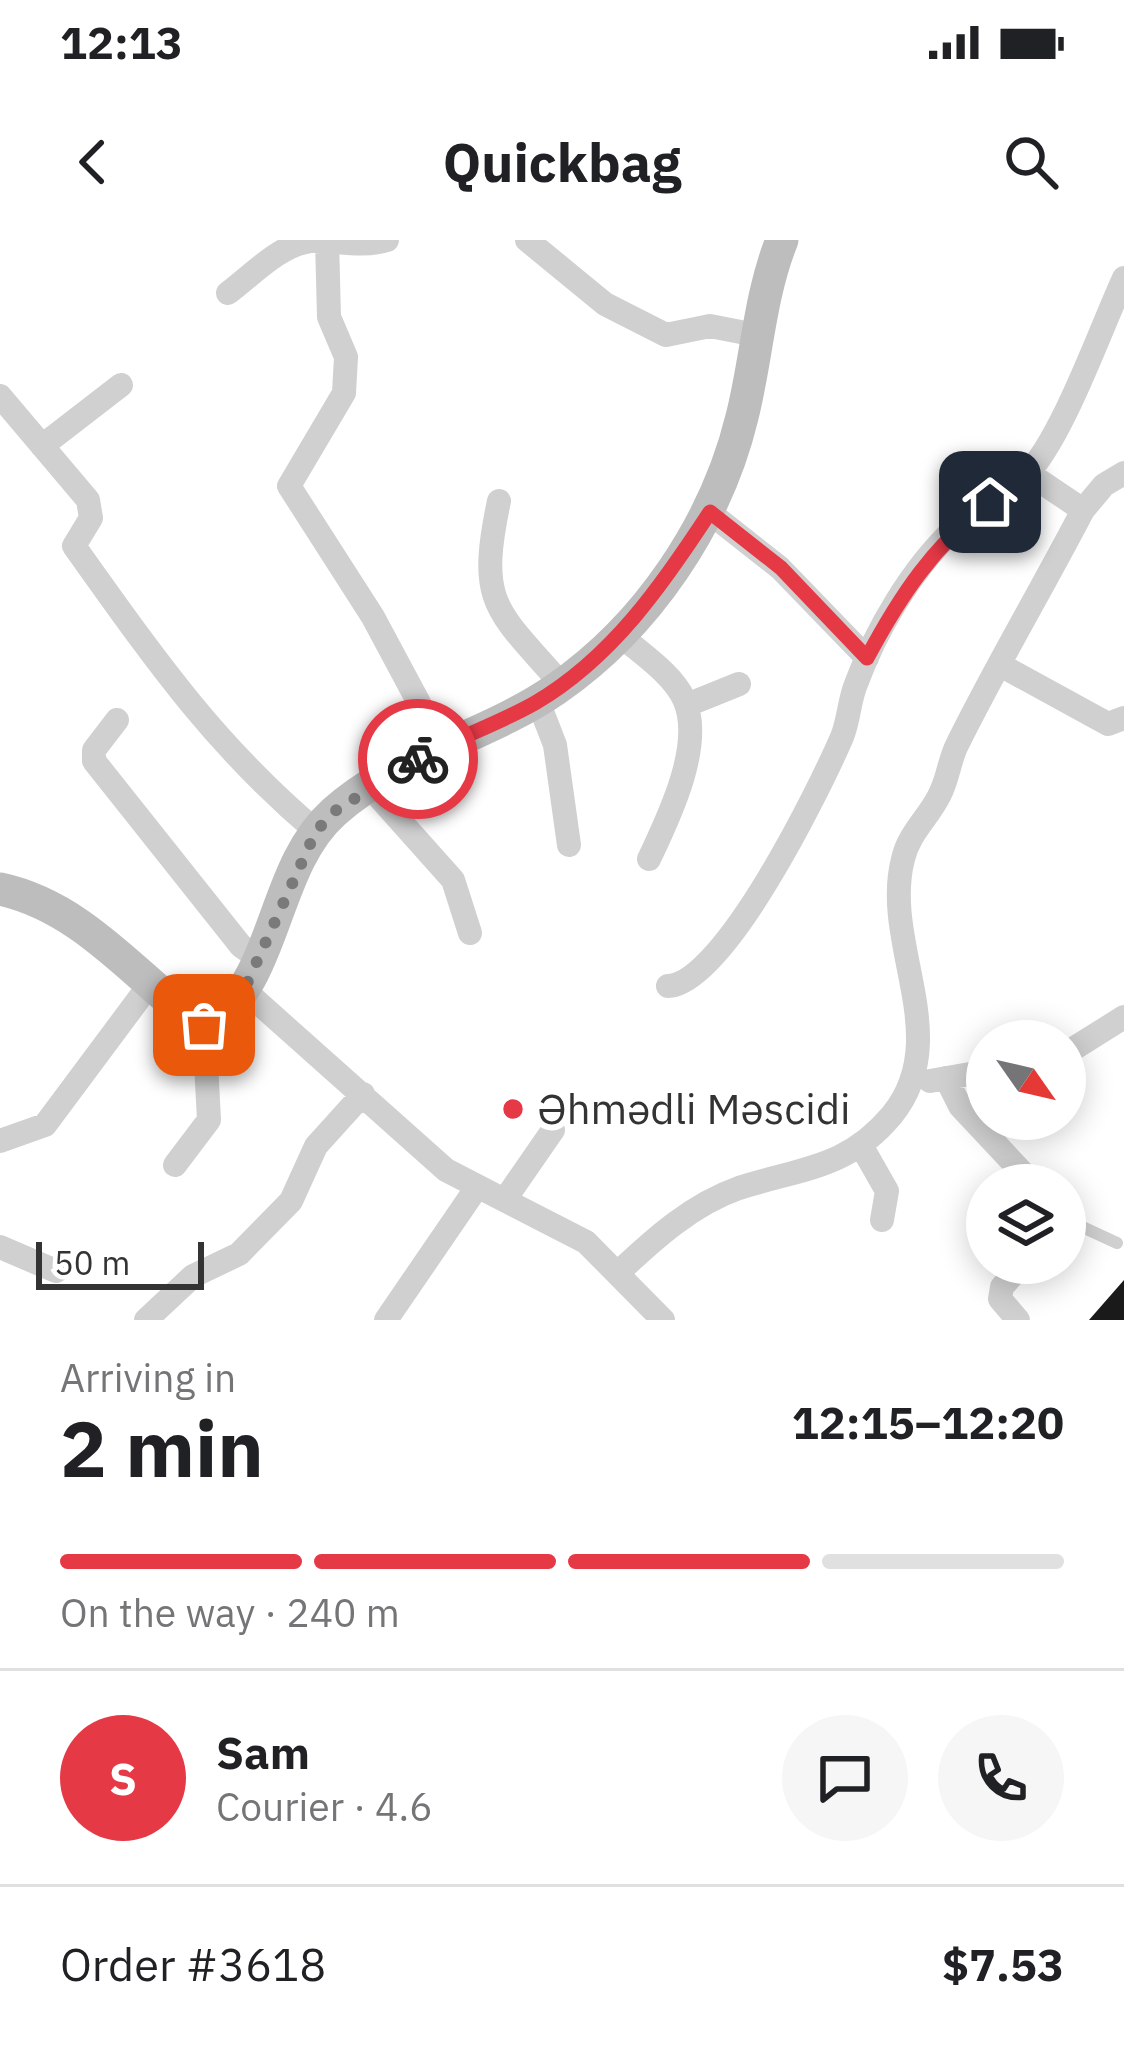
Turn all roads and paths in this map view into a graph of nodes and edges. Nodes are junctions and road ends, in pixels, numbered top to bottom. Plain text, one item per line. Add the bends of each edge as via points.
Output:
1 (387, 240) edge
2 (527, 240) edge
3 (782, 240) edge
4 (326, 241) edge
5 (1124, 278) edge
6 (228, 293) dead end
7 (756, 335) junction
8 (121, 385) dead end
9 (0, 396) edge
10 (42, 446) junction
11 (1028, 473) junction
12 (1124, 473) edge
13 (499, 500) dead end
14 (1083, 511) junction
15 (710, 512) junction
16 (619, 634) junction
17 (867, 658) junction
18 (1002, 666) junction
19 (739, 684) dead end
20 (550, 693) junction
21 (688, 705) junction
22 (1124, 718) edge
23 (117, 720) dead end
24 (442, 746) junction
25 (370, 787) junction
26 (316, 831) junction
27 (569, 845) dead end
28 (649, 859) dead end
29 (0, 889) edge
30 (470, 933) dead end
31 (260, 959) junction
32 (150, 984) junction
33 (668, 986) dead end
34 (244, 990) junction
35 (1124, 1017) edge
36 (204, 1025) junction
37 (1086, 1041) edge
38 (966, 1075) edge
39 (946, 1078) junction
40 (916, 1083) junction
41 (363, 1094) junction
42 (553, 1130) dead end
43 (0, 1141) edge
44 (862, 1147) junction
45 (1014, 1164) edge
46 (176, 1165) dead end
47 (475, 1190) junction
48 (506, 1198) junction
49 (882, 1220) dead end
50 (1086, 1229) edge
51 (1117, 1243) dead end
52 (0, 1247) edge
53 (56, 1271) dead end
54 (620, 1271) junction
55 (1005, 1284) edge
56 (649, 1315) edge
57 (146, 1320) edge
58 (386, 1320) edge
59 (1018, 1320) edge

1 - 4 street
2 - 7 street via 605,304 667,334 710,326
3 - 7 street
4 - 6 street via 288,248
4 - 24 street via 329,317 346,357 344,392 289,486 373,616
5 - 11 street
7 - 15 street via 743,413
8 - 10 street
9 - 10 street
10 - 26 street via 93,510 74,545 164,676 259,782
11 - 14 street
11 - 17 street via 952,532 902,593
12 - 14 street
13 - 20 street via 489,592
14 - 18 street
15 - 16 street
15 - 17 street via 781,568
16 - 20 street
16 - 21 street
17 - 33 street via 842,737 745,916 697,971
18 - 22 street via 1108,724
18 - 40 street via 902,860
19 - 21 street
20 - 24 street
20 - 27 street
21 - 28 street via 683,780
23 - 31 street via 94,760 241,946
24 - 25 street
25 - 26 street
25 - 30 street via 453,880
26 - 31 street
29 - 32 street via 47,903
31 - 34 street
32 - 36 street
32 - 43 street via 53,1117 26,1136
34 - 36 street via 215,1024
34 - 41 street
35 - 37 street
36 - 46 street via 209,1120
38 - 39 street
39 - 40 street
39 - 45 street via 960,1106
40 - 44 street
41 - 47 street
41 - 57 street via 316,1146 291,1201 238,1254 174,1290
42 - 48 street
44 - 49 street via 887,1191
44 - 54 street via 795,1177 738,1189 668,1226
47 - 48 street
47 - 58 street
48 - 54 street via 586,1242
50 - 51 lane
52 - 53 street
54 - 56 street
55 - 59 street via 1000,1298

